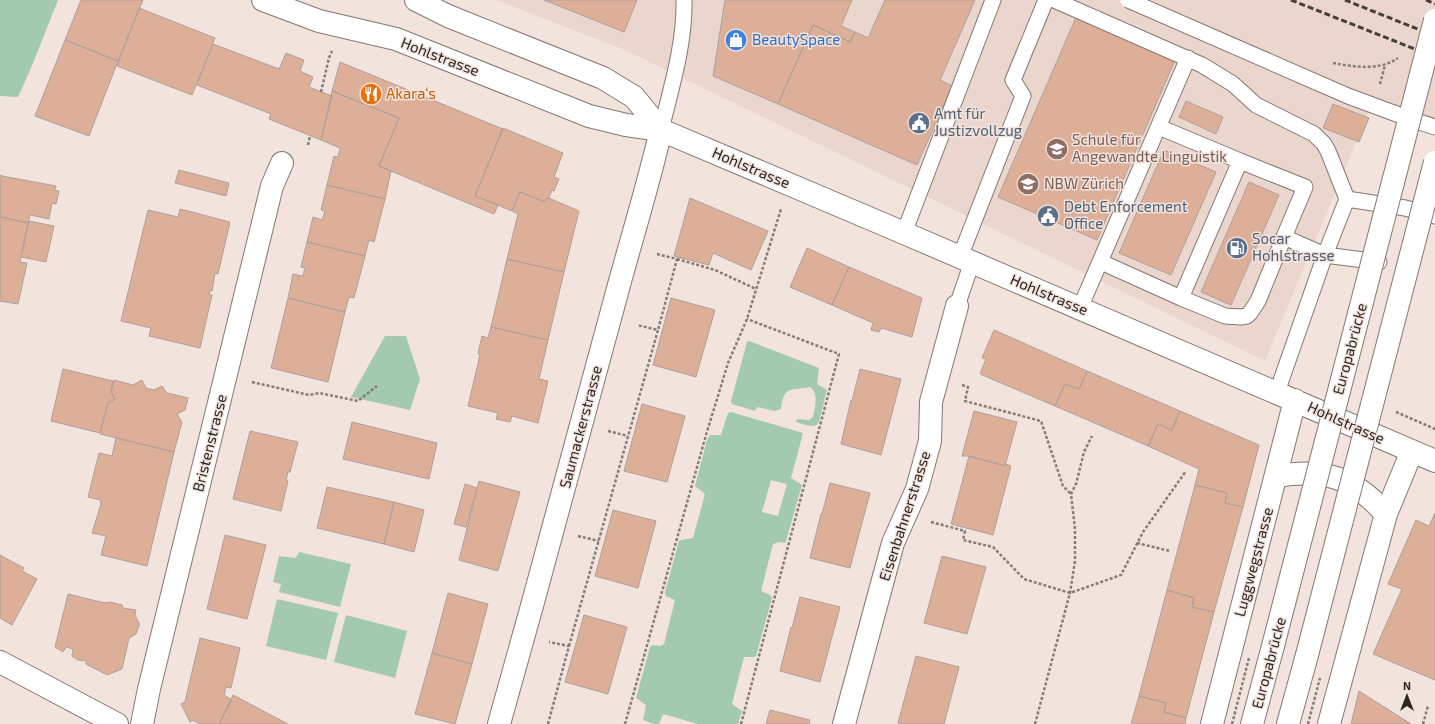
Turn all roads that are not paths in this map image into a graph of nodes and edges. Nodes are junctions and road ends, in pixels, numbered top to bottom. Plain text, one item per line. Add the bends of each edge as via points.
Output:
1 (262, 0) edge
2 (416, 0) edge
3 (684, 0) edge
4 (993, 0) edge
5 (1046, 0) edge
6 (1054, 0) edge
7 (1128, 0) edge
8 (1435, 20) edge
9 (1188, 58) junction
10 (1410, 119) junction
11 (1160, 127) junction
12 (1435, 127) edge
13 (662, 130) junction
14 (1240, 161) junction
15 (1435, 162) edge
16 (282, 163) dead end
17 (1347, 199) junction
18 (1435, 216) edge
19 (904, 232) junction
20 (1284, 237) junction
21 (1325, 255) junction
22 (966, 259) junction
23 (1100, 262) junction
24 (1379, 262) dead end
25 (1181, 298) junction
26 (957, 306) joint
27 (1080, 308) junction
28 (1286, 396) junction
29 (1412, 451) junction
30 (1435, 461) edge
31 (1277, 476) junction
32 (1386, 514) junction
33 (0, 662) edge
34 (117, 724) edge
35 (142, 724) edge
36 (499, 724) edge
37 (844, 724) edge
38 (1212, 724) edge
39 (1252, 724) edge
40 (1288, 724) edge
41 (1329, 724) edge

1 - 13 street, Hohlstrasse via 320,22 396,39 590,116
2 - 13 street, Hohlstrasse via 448,16 604,78 634,97
3 - 13 lane via 681,43
4 - 19 lane
5 - 22 lane, Eisenbahnerstrasse via 1013,80 1023,96
6 - 9 lane
7 - 10 lane, bridge via 1348,96
8 - 10 street, Europabrücke, bridge
9 - 11 lane
9 - 17 lane via 1224,78 1256,105 1319,138 1328,151
10 - 12 lane
10 - 39 street, Europabrücke, bridge
11 - 14 lane
11 - 23 lane
13 - 19 street, Hohlstrasse
13 - 36 street, Saumackerstrasse
14 - 20 lane via 1305,187
14 - 25 lane
15 - 40 street, bridge
16 - 35 street, Bristenstrasse via 272,186
17 - 18 lane via 1405,208
17 - 21 lane
19 - 22 street, Hohlstrasse
20 - 21 lane
20 - 25 lane via 1258,301 1247,316 1225,316
21 - 24 lane
21 - 28 lane
22 - 26 lane, Eisenbahnerstrasse
22 - 27 street, Hohlstrasse
23 - 25 lane
23 - 27 lane
26 - 37 street, Eisenbahnerstrasse via 931,402 930,441 917,489 893,543
27 - 28 street, Hohlstrasse
28 - 29 street, Hohlstrasse
28 - 31 street, Luggwegstrasse
29 - 30 street, Hohlstrasse
29 - 32 street
31 - 32 street via 1307,472 1337,478 1364,492
31 - 38 street, Luggwegstrasse
32 - 41 street
33 - 34 street

